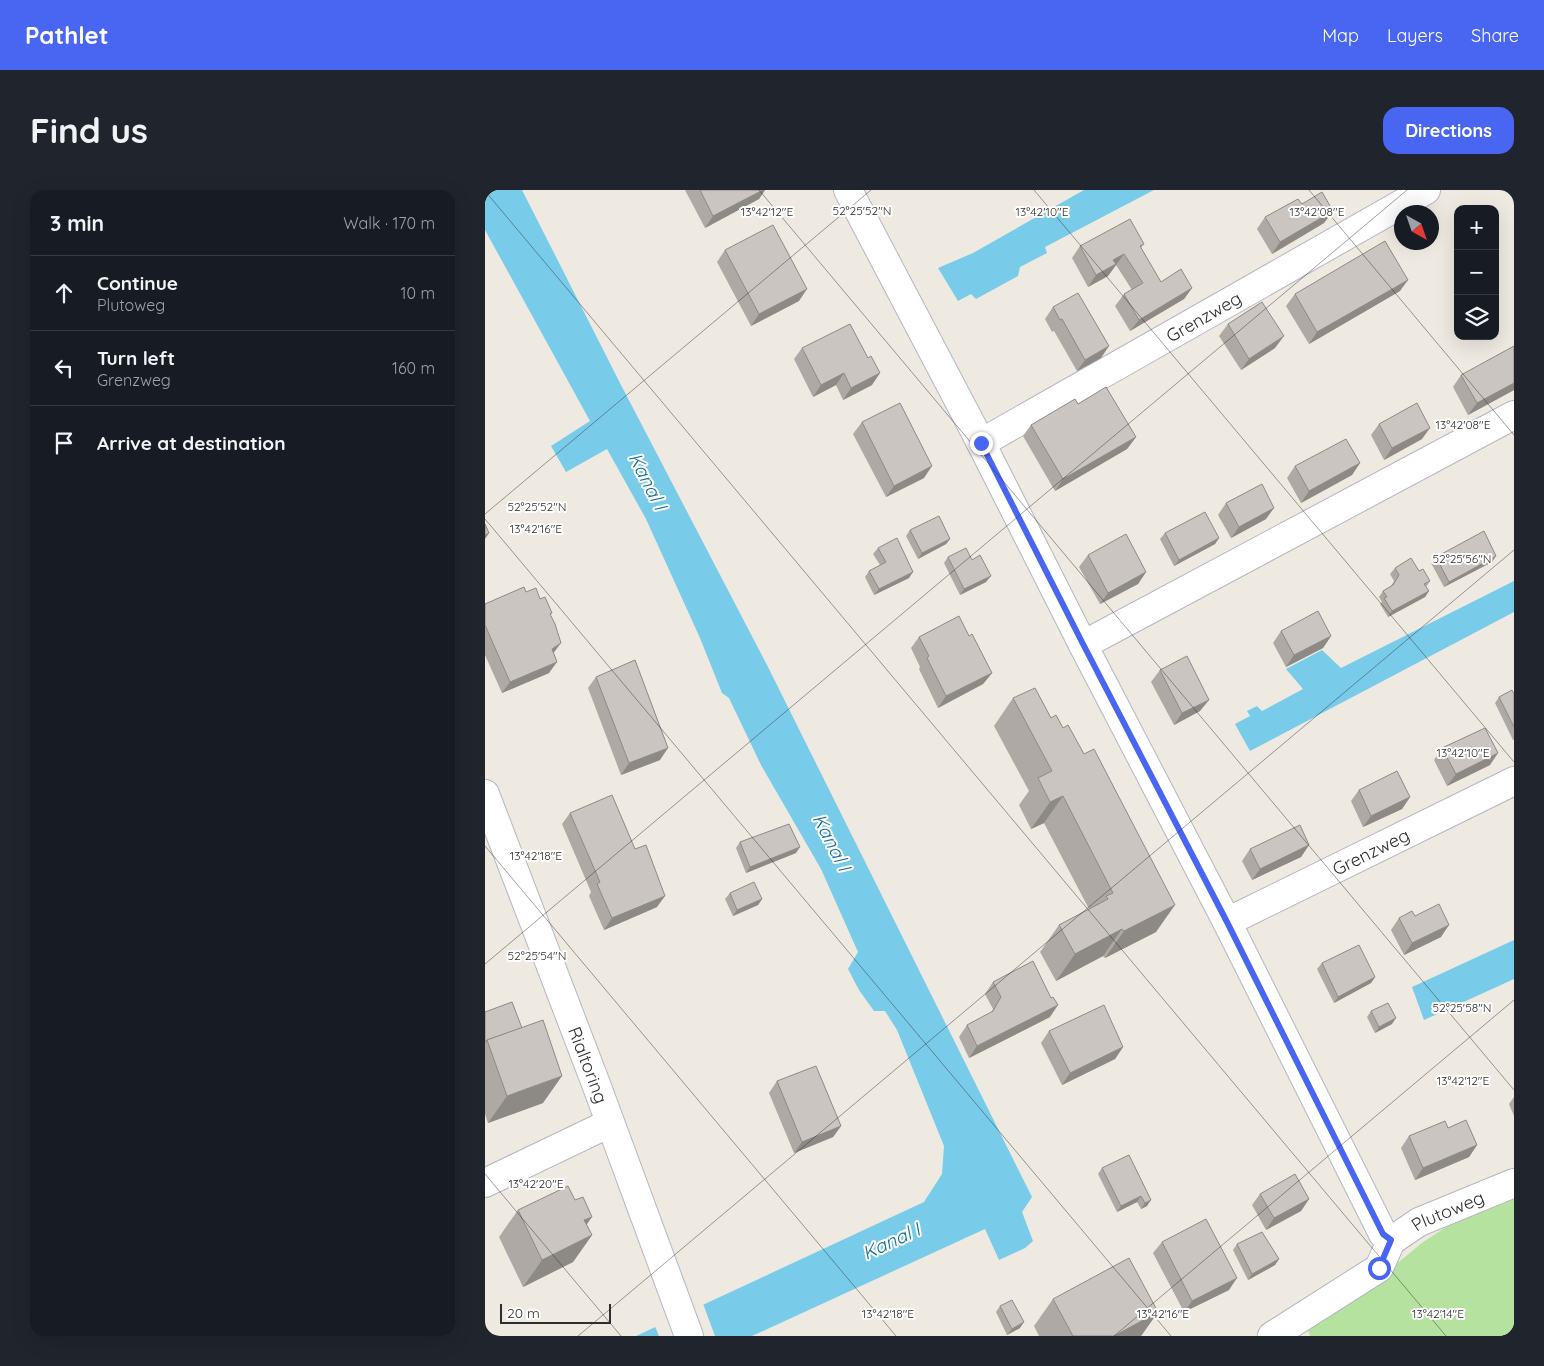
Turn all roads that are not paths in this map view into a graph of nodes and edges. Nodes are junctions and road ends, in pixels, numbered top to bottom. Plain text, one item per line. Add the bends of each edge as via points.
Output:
1 (1426, 190) edge
2 (850, 191) edge
3 (1514, 415) edge
4 (981, 443) junction
5 (1083, 644) junction
6 (1514, 781) edge
7 (485, 794) edge
8 (1227, 922) junction
9 (610, 1123) junction
10 (1514, 1182) edge
11 (485, 1183) edge
12 (1391, 1240) junction
13 (689, 1336) edge
14 (1272, 1336) edge

1 - 4 street, Grenzweg
2 - 4 street
3 - 5 street
4 - 5 street
5 - 8 street
6 - 8 street, Grenzweg
7 - 9 street, Rialtoring
8 - 12 street via 1383,1234
9 - 11 street
9 - 13 street, Rialtoring
10 - 12 street, Plutoweg via 1419,1222
12 - 14 street via 1379,1268

